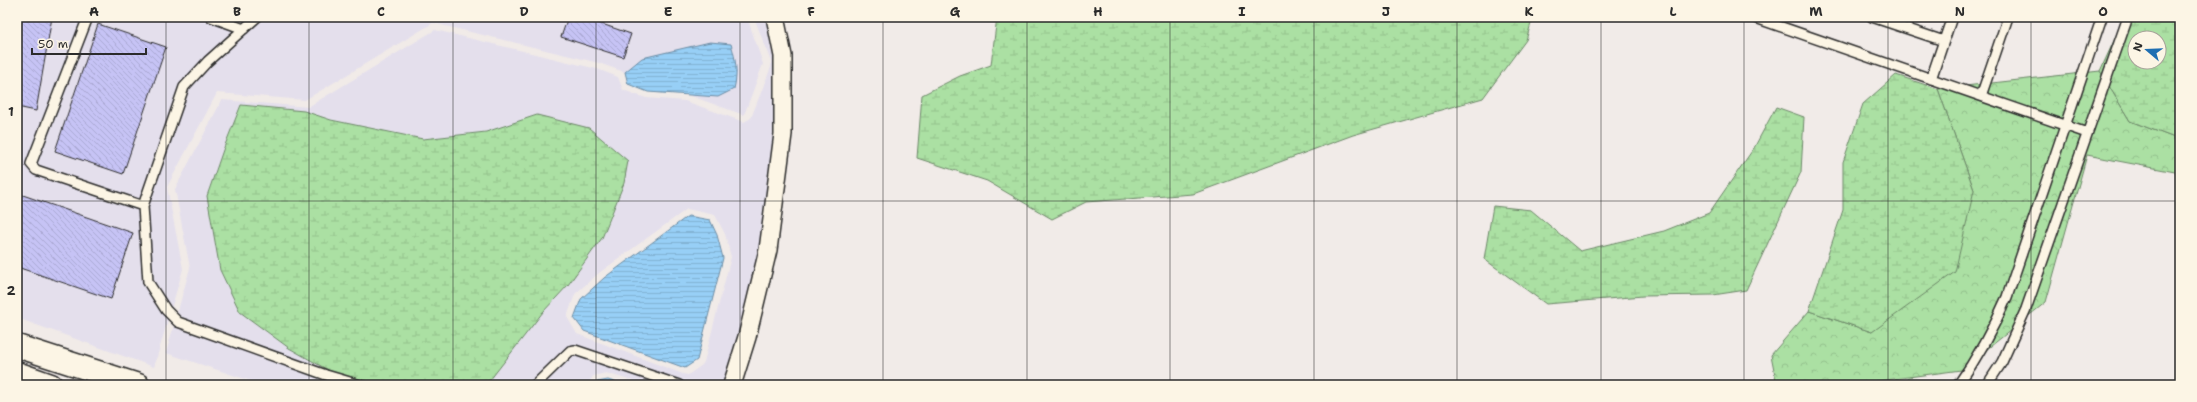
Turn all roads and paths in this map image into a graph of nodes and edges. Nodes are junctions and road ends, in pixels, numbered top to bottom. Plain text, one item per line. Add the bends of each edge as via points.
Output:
1 (88, 17) edge
2 (211, 17) edge
3 (257, 17) edge
4 (775, 17) edge
5 (1753, 17) edge
6 (1872, 17) edge
7 (1952, 17) edge
8 (2008, 17) edge
9 (2102, 17) edge
10 (2128, 17) edge
11 (244, 29) junction
12 (1944, 41) junction
13 (1931, 79) junction
14 (1981, 96) junction
15 (2065, 125) junction
16 (2087, 133) junction
17 (143, 206) junction
18 (17, 346) edge
19 (17, 373) edge
20 (51, 385) edge
21 (138, 385) edge
22 (360, 385) edge
23 (535, 385) edge
24 (679, 385) edge
25 (732, 385) edge
26 (1958, 385) edge
27 (1987, 385) edge

1 - 17 lane via 31,164 36,170
2 - 11 lane
3 - 11 lane
4 - 25 street via 783,56 783,134 768,250 747,337
5 - 13 lane
6 - 12 lane
7 - 12 lane
8 - 14 lane
9 - 15 lane
10 - 16 lane
11 - 17 lane via 208,61 184,87
12 - 13 lane
13 - 14 lane
14 - 15 lane
15 - 16 lane
15 - 26 lane via 2007,297 1994,328
16 - 27 lane via 2026,309 2002,362
17 - 22 lane via 148,282 166,310 178,322
18 - 21 main road
19 - 20 main road
23 - 24 lane via 570,351 575,350

